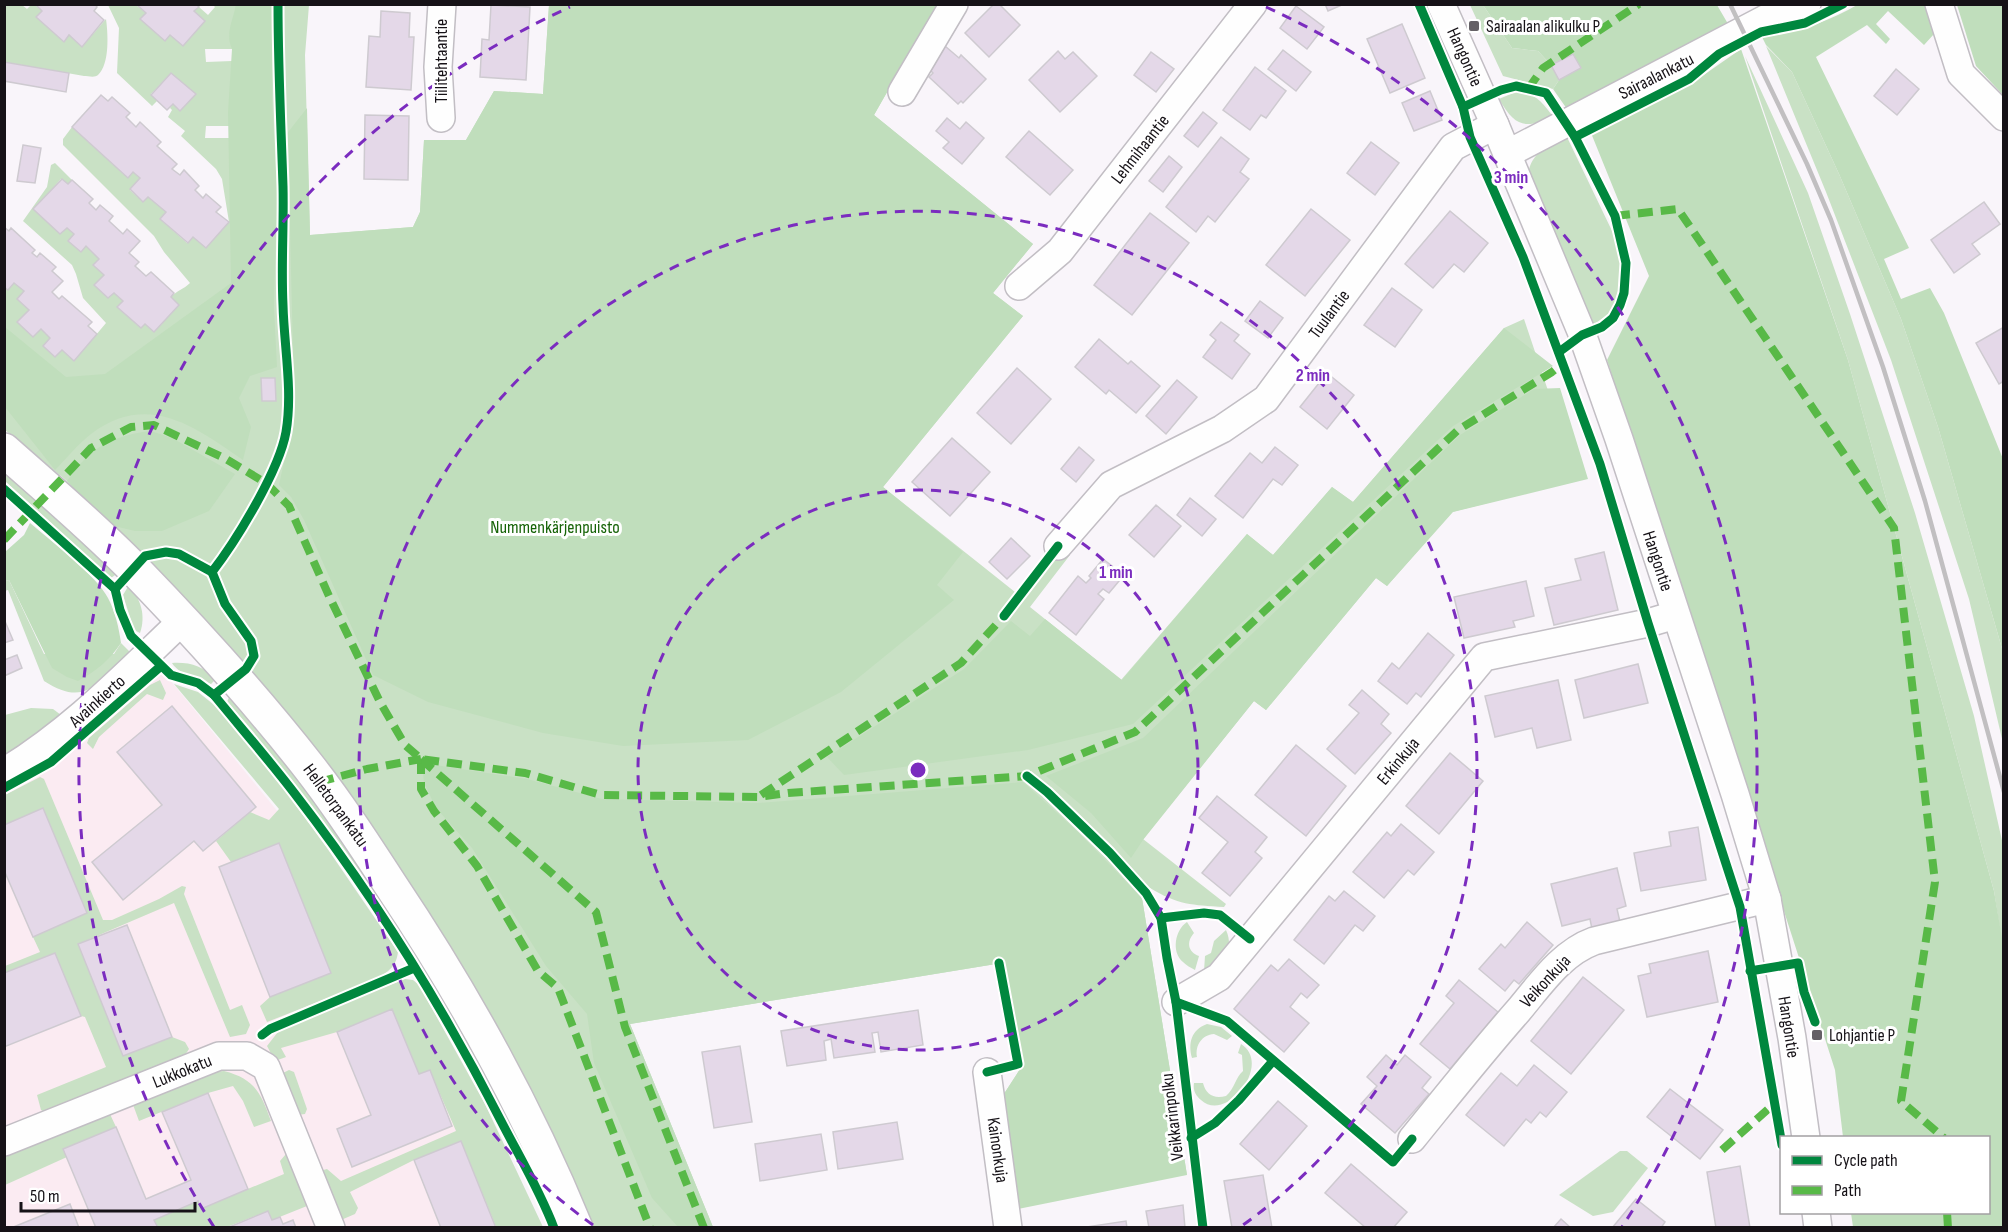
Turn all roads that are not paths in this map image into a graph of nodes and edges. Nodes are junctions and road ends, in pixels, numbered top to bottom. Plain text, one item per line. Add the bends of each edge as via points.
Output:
1 (442, 4) edge
2 (954, 4) edge
3 (1253, 4) edge
4 (1441, 4) edge
5 (1807, 4) edge
6 (1939, 4) edge
7 (902, 92) dead end
8 (2004, 117) edge
9 (441, 118) dead end
10 (1495, 125) junction
11 (1507, 154) junction
12 (1019, 286) dead end
13 (6, 451) edge
14 (1058, 546) dead end
15 (1676, 615) junction
16 (182, 621) junction
17 (4, 772) edge
18 (1767, 899) junction
19 (1176, 1002) dead end
20 (987, 1072) dead end
21 (1806, 1136) edge
22 (1412, 1139) dead end
23 (4, 1142) edge
24 (331, 1227) edge
25 (576, 1227) edge
26 (1008, 1227) edge

1 - 9 street, Tiilitehtaantie via 438,67
2 - 7 street
3 - 12 street, Lehmihaantie via 1060,251
4 - 10 street, Hangontie
5 - 11 street, Sairaalankatu via 1769,17
6 - 8 street via 1961,74
10 - 11 street, Hangontie
10 - 14 street, Tuulantie via 1453,147 1266,399 1222,429 1111,485
11 - 15 street, Hangontie via 1581,331
13 - 16 street, Helletorpankatu via 106,542
15 - 18 street, Hangontie
15 - 19 street, Erkinkuja via 1484,657 1219,977
16 - 17 street, Avainkierto via 83,715 37,752
16 - 25 street, Helletorpankatu via 310,768 434,949 490,1047
18 - 21 street, Hangontie
18 - 22 street, Veikonkuja via 1594,940 1563,958
20 - 26 street, Kainonkuja
23 - 24 street, Lukkokatu via 219,1056 247,1056 266,1067

